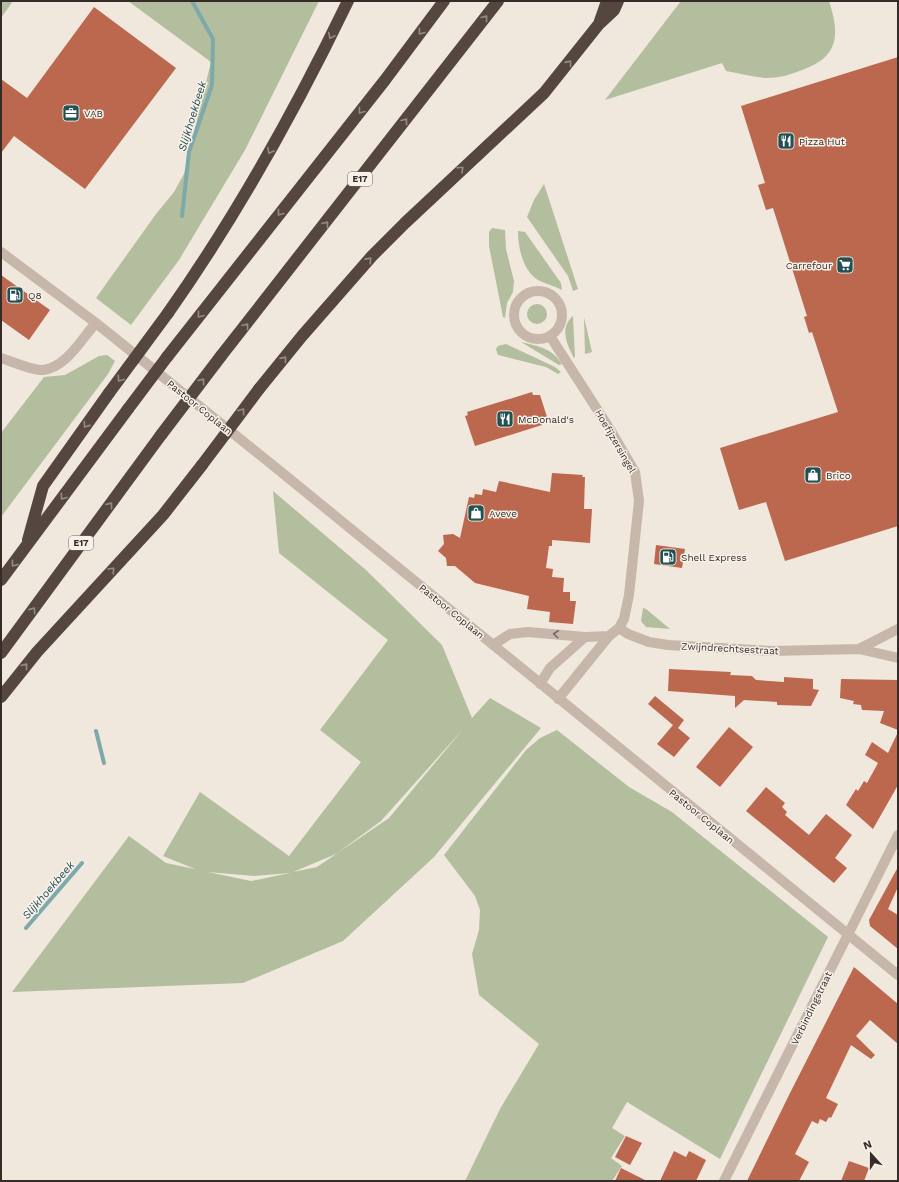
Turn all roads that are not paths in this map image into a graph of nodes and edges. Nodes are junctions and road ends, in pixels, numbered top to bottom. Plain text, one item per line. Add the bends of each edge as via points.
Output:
1 (348, 1) edge
2 (444, 1) edge
3 (498, 1) edge
4 (607, 1) edge
5 (618, 1) edge
6 (599, 24) junction
7 (1, 252) edge
8 (96, 323) junction
9 (550, 336) junction
10 (1, 358) edge
11 (26, 547) junction
12 (1, 580) edge
13 (619, 628) junction
14 (898, 629) edge
15 (609, 636) junction
16 (585, 637) junction
17 (493, 645) junction
18 (859, 649) junction
19 (1, 653) edge
20 (898, 658) edge
21 (540, 684) junction
22 (1, 697) edge
23 (558, 699) junction
24 (898, 835) edge
25 (847, 934) junction
26 (898, 976) edge
27 (724, 1181) edge

1 -> 11 highway, bridge via 299,98 202,264 43,486
2 -> 11 highway, bridge via 385,80 188,329
19 -> 3 highway, E17, bridge via 161,434
4 - 6 highway
5 - 6 highway via 614,10
22 -> 6 highway, bridge via 37,652 163,515 259,389 372,256 544,93
7 - 8 street, Pastoor Coplaan
8 - 10 street via 57,366 42,370
8 - 17 street, Pastoor Coplaan
9 - 9 street via 556,332 562,319 561,305 557,299 544,291 529,292 522,296 514,310 516,326 527,337 535,339
9 - 13 street, Hoefijzersingel via 612,431 635,472 639,501 629,595 624,619
11 -> 12 highway
13 - 15 street
13 - 18 street, Zwijndrechtsestraat via 648,642 668,645 772,651
14 - 18 street, Zwijndrechtsestraat
15 - 16 street
15 - 23 street
16 -> 17 street via 528,632 510,634
16 - 21 street via 550,668
17 - 21 street, Pastoor Coplaan
18 - 20 street, Zwijndrechtsestraat
21 - 23 street, Pastoor Coplaan
23 - 25 street, Pastoor Coplaan
24 - 25 street, Verbindingstraat
25 - 26 street, Pastoor Coplaan
25 - 27 street, Verbindingstraat

